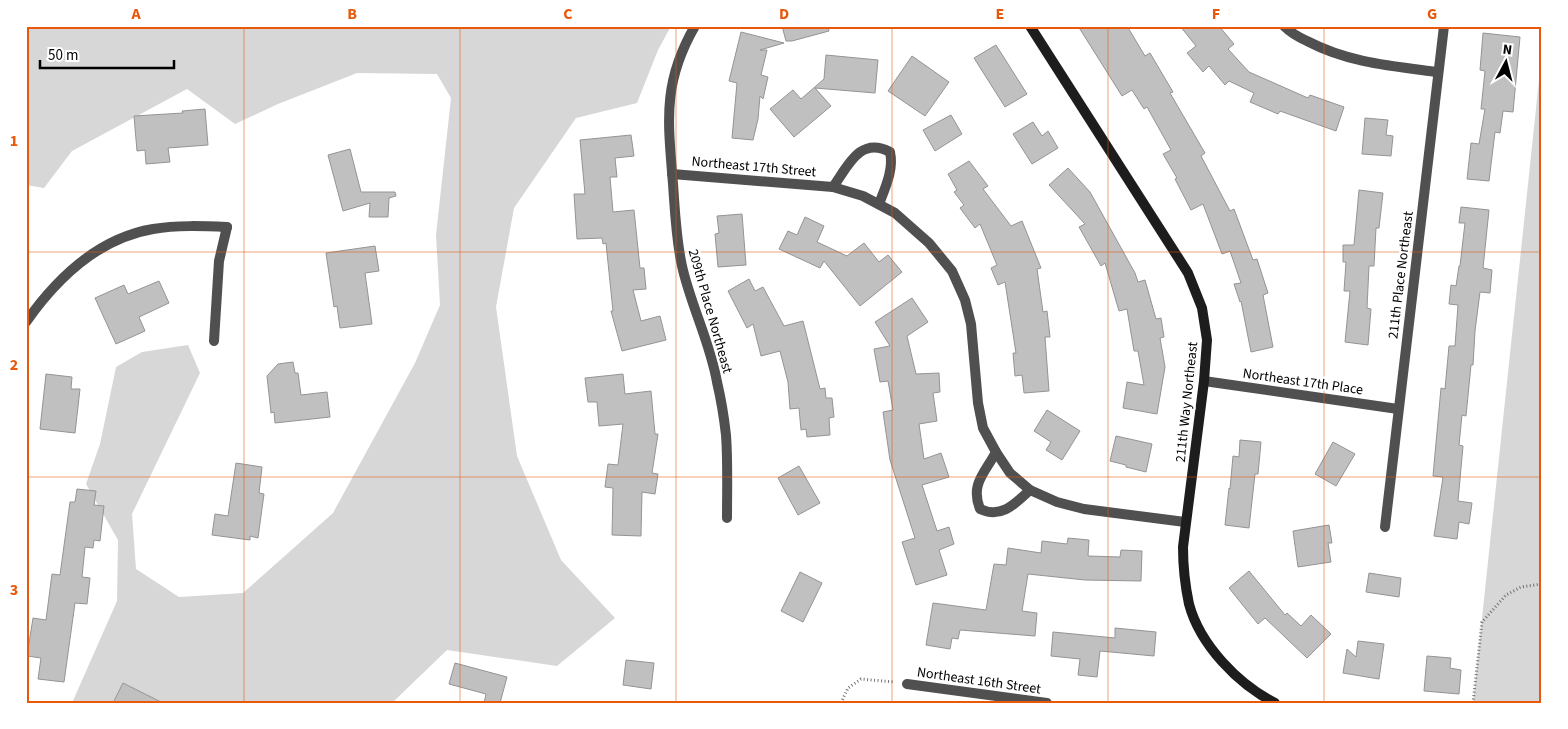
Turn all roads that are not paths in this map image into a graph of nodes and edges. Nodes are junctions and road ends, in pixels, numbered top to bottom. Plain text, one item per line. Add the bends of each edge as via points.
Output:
1 (695, 26) edge
2 (1030, 26) edge
3 (1284, 26) edge
4 (1444, 26) edge
5 (1438, 72) junction
6 (672, 174) junction
7 (833, 187) junction
8 (879, 204) junction
9 (26, 322) edge
10 (214, 341) dead end
11 (1204, 381) junction
12 (1398, 409) junction
13 (996, 452) junction
14 (1030, 490) junction
15 (727, 518) dead end
16 (1185, 522) junction
17 (1385, 526) dead end
18 (907, 684) road end
19 (1047, 703) edge
20 (1275, 703) edge

1 - 6 street, 209th Place Northeast via 676,65 670,92
2 - 11 street, 211th Way Northeast via 1188,273 1206,325
3 - 5 street via 1323,50 1359,61
4 - 5 street, 211th Place Northeast
5 - 12 street, 211th Place Northeast
6 - 7 street, Northeast 17th Street
6 - 15 street, 209th Place Northeast via 682,266 708,345 726,434
7 - 8 street, Northeast 17th Street
7 - 8 street, Northeast 17th Street via 860,150 882,148 890,152 892,162
8 - 13 street, Northeast 17th Street via 895,213 929,243 952,271 972,324 983,428
9 - 10 street via 64,277 93,253 121,238 154,229 227,227 219,261
11 - 12 street, Northeast 17th Place
11 - 16 street, 211th Way Northeast
12 - 17 street, 211th Place Northeast
13 - 14 street, Northeast 17th Street via 1010,473
13 - 14 street via 976,487 980,509 998,513
14 - 16 street, Northeast 17th Street via 1084,509
16 - 20 street, 211th Way Northeast via 1184,575 1190,606 1204,637 1239,679
18 - 19 street, Northeast 16th Street

